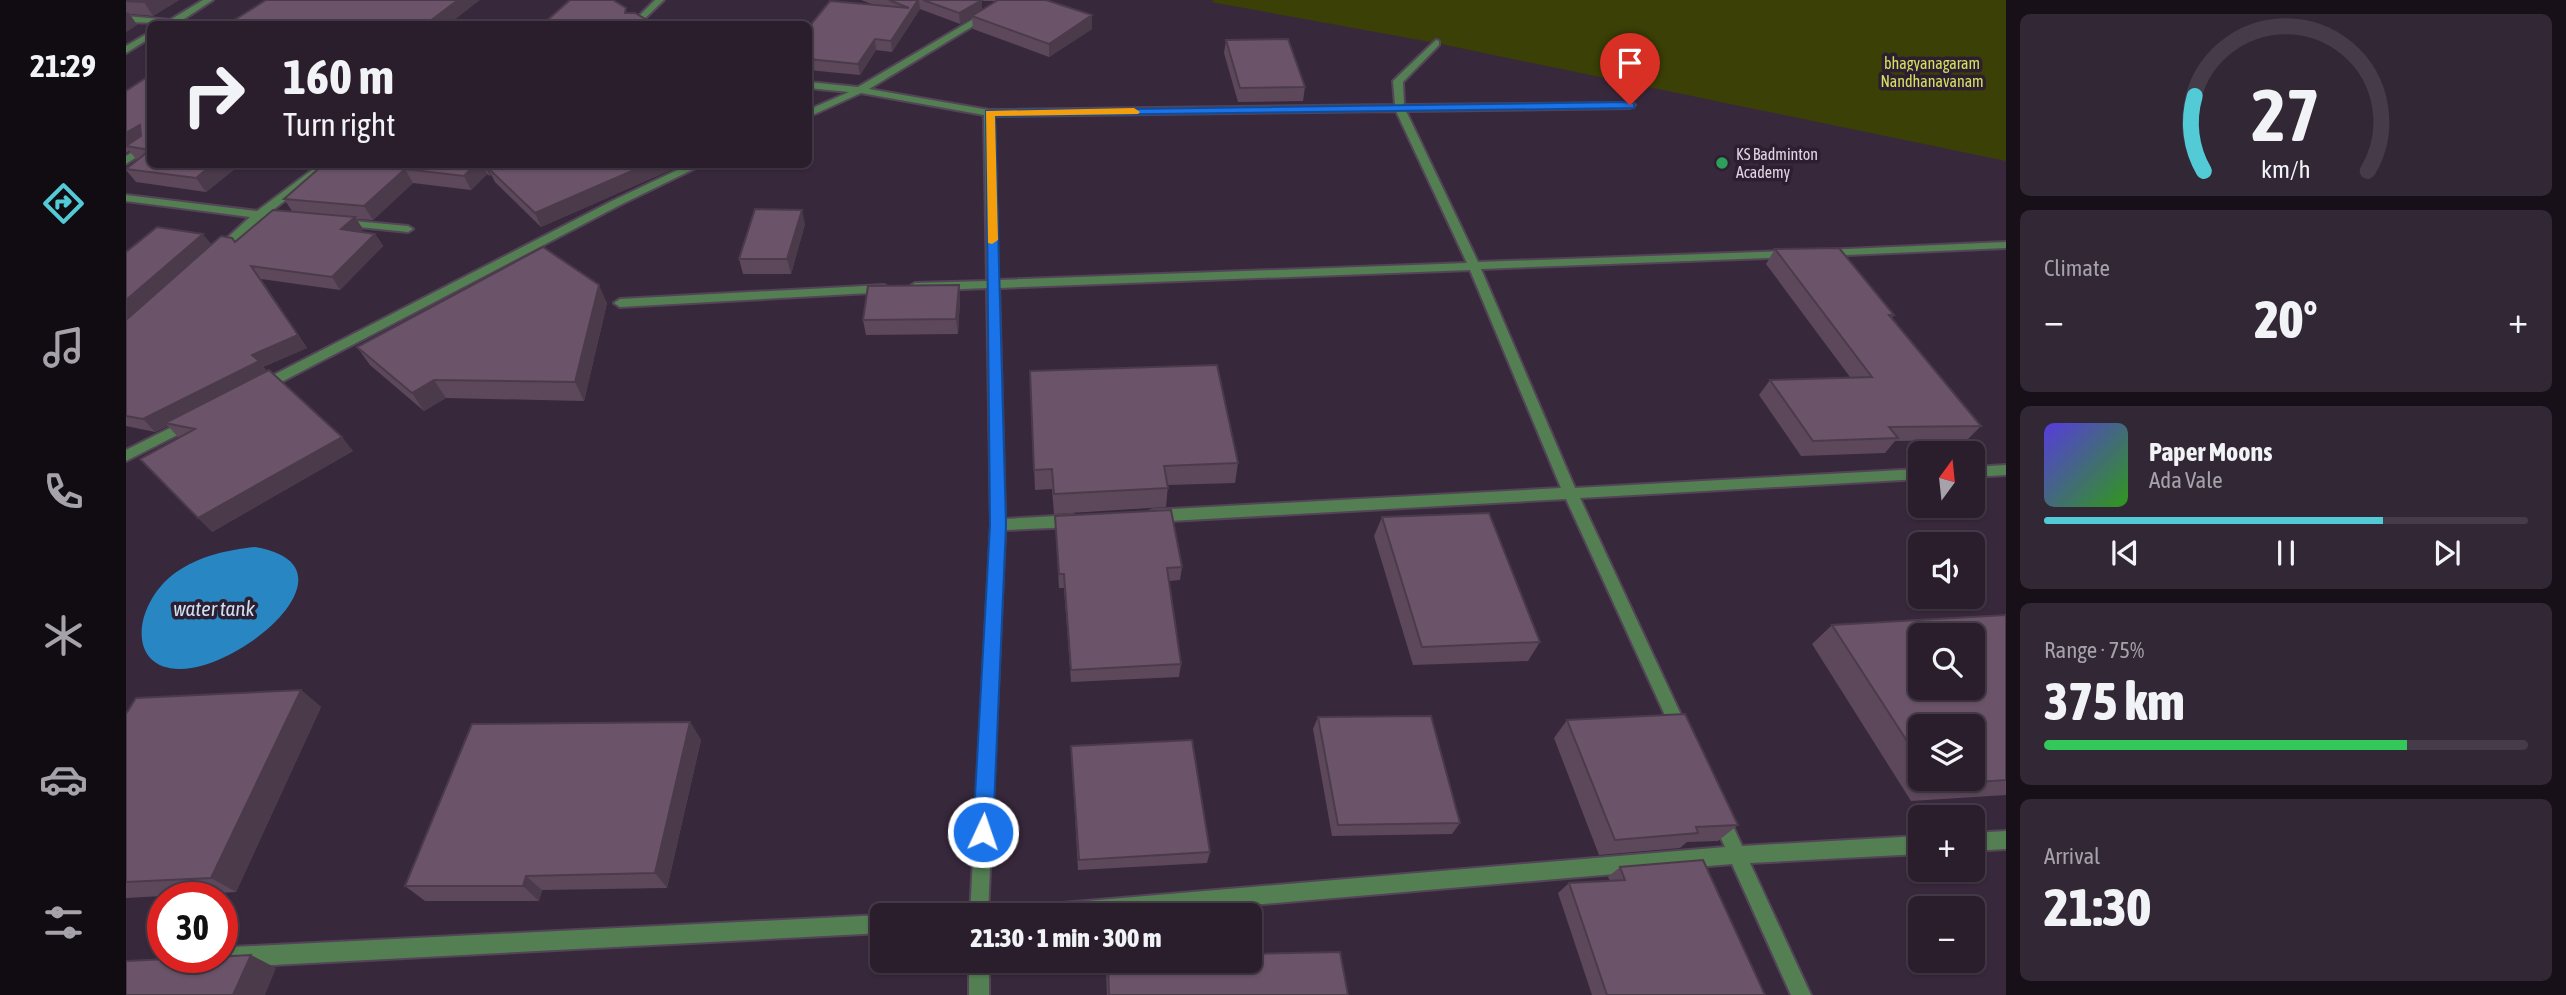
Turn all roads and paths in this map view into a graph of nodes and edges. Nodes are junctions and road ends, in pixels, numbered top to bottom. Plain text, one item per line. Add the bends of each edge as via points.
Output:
1 (208, 0) edge
2 (660, 0) edge
3 (1012, 0) edge
4 (976, 5) edge
5 (1000, 7) junction
6 (126, 19) edge
7 (148, 21) edge
8 (172, 21) edge
9 (638, 21) edge
10 (147, 37) edge
11 (1436, 43) dead end
12 (126, 51) edge
13 (812, 85) edge
14 (860, 90) junction
15 (1630, 105) dead end
16 (1400, 109) junction
17 (812, 112) edge
18 (989, 113) junction
19 (147, 146) edge
20 (126, 161) edge
21 (322, 168) edge
22 (690, 168) edge
23 (126, 198) edge
24 (259, 215) junction
25 (299, 219) edge
26 (327, 222) edge
27 (408, 229) dead end
28 (2006, 246) edge
29 (1816, 253) edge
30 (1802, 254) edge
31 (209, 259) edge
32 (1474, 266) junction
33 (993, 282) junction
34 (620, 303) dead end
35 (250, 392) edge
36 (200, 418) edge
37 (126, 456) edge
38 (2006, 470) edge
39 (1985, 471) edge
40 (1908, 475) edge
41 (1570, 492) junction
42 (1137, 517) edge
43 (1082, 520) edge
44 (998, 525) junction
45 (1686, 742) edge
46 (1714, 805) edge
47 (2006, 840) edge
48 (1985, 841) edge
49 (1908, 846) edge
50 (1738, 855) junction
51 (980, 903) edge
52 (1169, 903) edge
53 (870, 925) edge
54 (238, 957) edge
55 (979, 973) edge
56 (979, 995) edge
57 (1801, 995) edge

1 - 8 street
2 - 9 street
3 - 5 street
4 - 5 street
5 - 14 street
6 - 7 street
10 - 12 street
11 - 16 street via 1398,81
13 - 14 street
14 - 17 street
14 - 18 street
15 - 16 street
16 - 18 street
16 - 32 street
18 - 33 street
19 - 20 street
21 - 24 street
22 - 35 street
23 - 24 street
24 - 25 street
24 - 31 street
26 - 27 street
28 - 29 street
30 - 32 street
32 - 33 street
32 - 41 street
33 - 34 street
33 - 44 street
36 - 37 street
38 - 39 street
40 - 41 street
41 - 42 street
41 - 45 street
43 - 44 street
44 - 51 street
46 - 50 street
47 - 48 street
49 - 50 street
50 - 52 street
50 - 57 street
53 - 54 street
55 - 56 street

